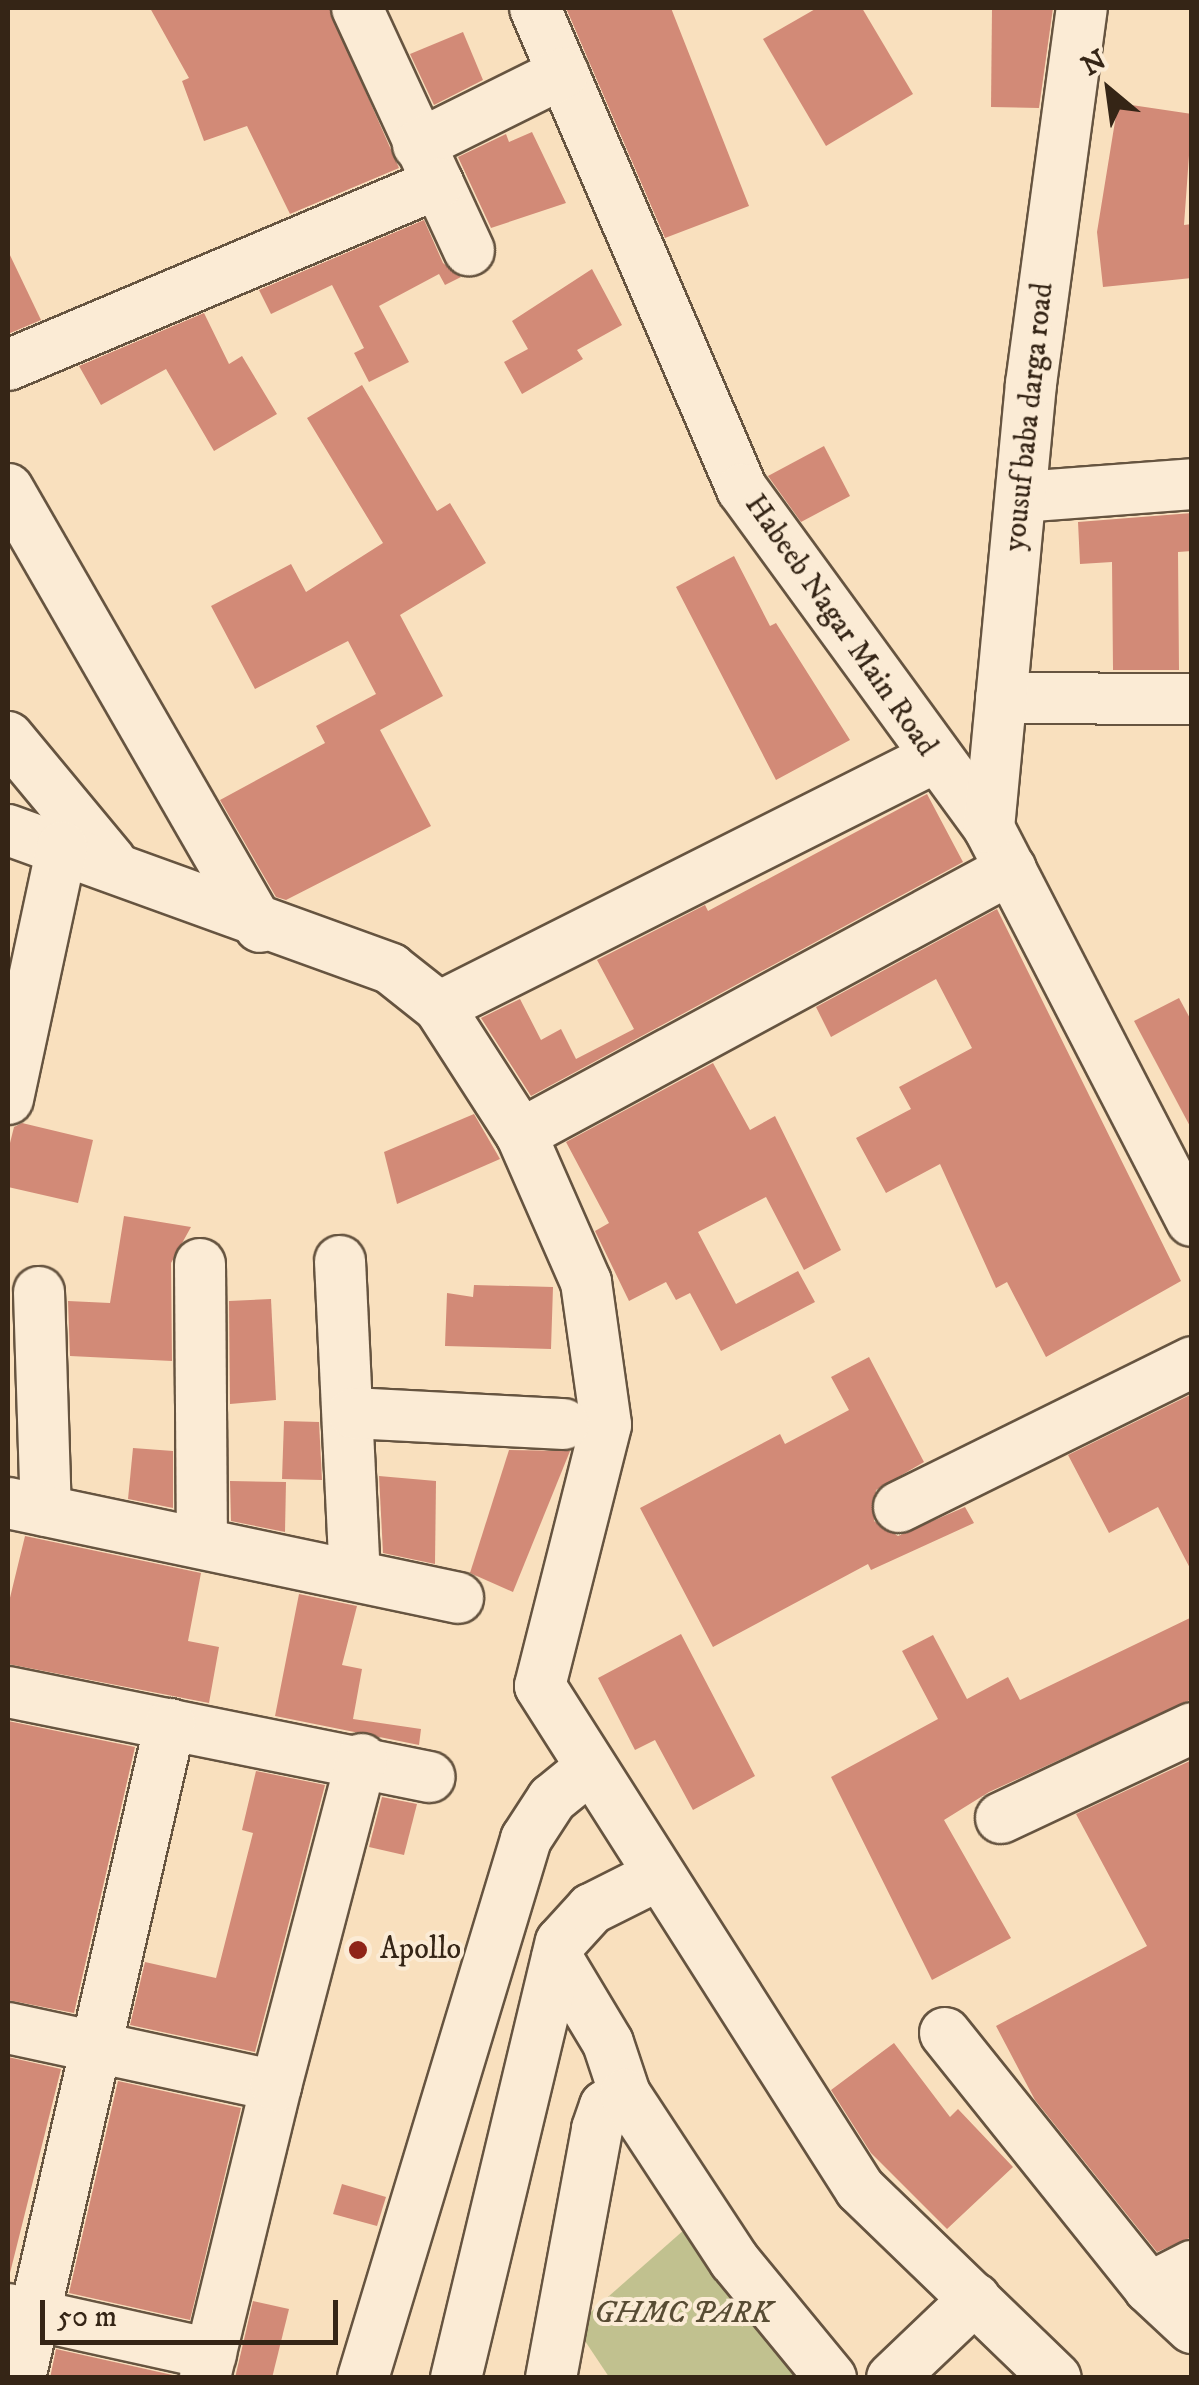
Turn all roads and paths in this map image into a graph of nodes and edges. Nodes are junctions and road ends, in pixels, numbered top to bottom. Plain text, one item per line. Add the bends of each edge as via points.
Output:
1 (357, 8) edge
2 (534, 8) edge
3 (1082, 8) edge
4 (563, 73) junction
5 (428, 164) junction
6 (470, 250) dead end
7 (8, 366) edge
8 (1192, 484) edge
9 (8, 489) edge
10 (1021, 497) junction
11 (1002, 698) junction
12 (1192, 699) edge
13 (8, 737) edge
14 (934, 758) junction
15 (8, 830) edge
16 (62, 847) junction
17 (1000, 849) junction
18 (110, 861) junction
19 (260, 927) junction
20 (438, 1008) junction
21 (8, 1099) edge
22 (521, 1134) junction
23 (1192, 1221) edge
24 (340, 1261) dead end
25 (200, 1264) dead end
26 (38, 1292) dead end
27 (1192, 1362) edge
28 (354, 1413) junction
29 (564, 1424) dead end
30 (900, 1506) dead end
31 (27, 1507) edge
32 (202, 1542) junction
33 (356, 1574) junction
34 (458, 1598) dead end
35 (8, 1692) edge
36 (170, 1724) junction
37 (1192, 1728) edge
38 (362, 1759) junction
39 (590, 1768) junction
40 (430, 1776) dead end
41 (1001, 1818) dead end
42 (658, 1875) junction
43 (557, 1958) junction
44 (8, 2028) edge
45 (946, 2032) dead end
46 (92, 2047) junction
47 (276, 2086) junction
48 (625, 2094) junction
49 (1170, 2277) edge
50 (975, 2299) junction
51 (21, 2311) edge
52 (1192, 2328) edge
53 (208, 2366) edge
54 (554, 2377) edge
55 (20, 2378) edge
56 (363, 2378) edge
57 (456, 2378) edge
58 (832, 2378) edge
59 (892, 2378) edge
60 (1056, 2378) edge

1 - 5 street
2 - 4 street, Habeeb Nagar Main Road
3 - 10 street, yousuf baba darga road
4 - 5 street
4 - 14 street, Habeeb Nagar Main Road via 742,489
5 - 6 street
5 - 7 street
8 - 10 street
9 - 19 street
10 - 11 street, yousuf baba darga road
11 - 12 street
11 - 17 street, yousuf baba darga road
13 - 18 street
14 - 17 street, Habeeb Nagar Main Road
14 - 20 street
15 - 16 street
16 - 18 street
16 - 21 street
17 - 22 street
17 - 23 street, Habeeb Nagar Main Road
18 - 19 street
19 - 20 street via 391,969
20 - 22 street
22 - 39 street via 586,1282 606,1425 540,1686
24 - 28 street
25 - 32 street
26 - 31 street
27 - 30 street
28 - 29 street
28 - 33 street
31 - 32 street
32 - 33 street
33 - 34 street
35 - 36 street
36 - 38 street
36 - 46 street
37 - 41 street
38 - 40 street
38 - 47 street
39 - 42 street
39 - 56 street via 552,1799 526,1840
42 - 43 street via 591,1909
42 - 50 street via 860,2190
43 - 48 street via 608,2043
43 - 57 street
44 - 46 street
45 - 49 street
46 - 47 street
46 - 51 street
47 - 53 street
48 - 54 street via 604,2106 597,2129
48 - 58 street via 741,2270
49 - 52 street
50 - 59 street
50 - 60 street
51 - 53 street
51 - 55 street

